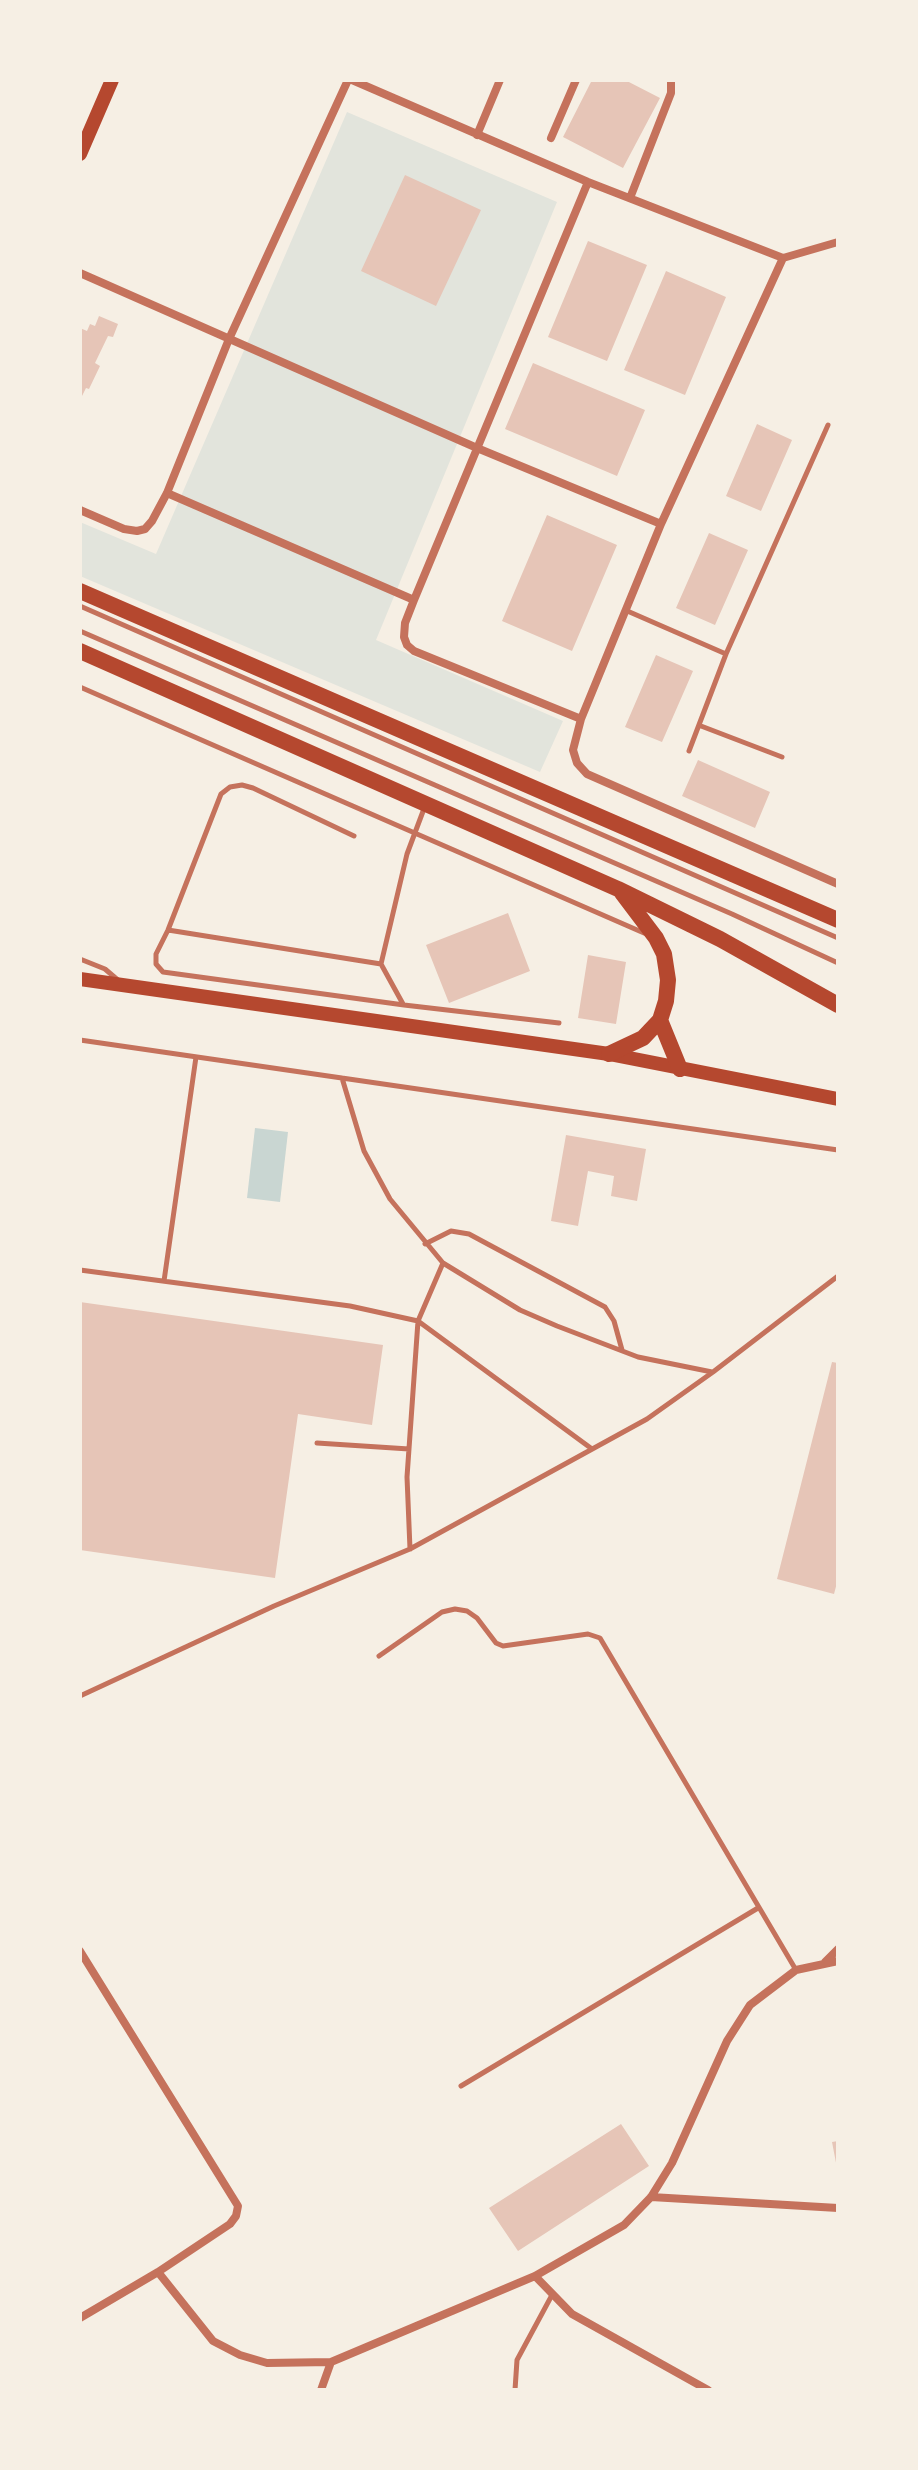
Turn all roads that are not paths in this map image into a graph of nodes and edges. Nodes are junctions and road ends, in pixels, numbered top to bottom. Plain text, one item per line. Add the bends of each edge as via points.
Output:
1 (112, 80) edge
2 (350, 80) edge
3 (500, 80) edge
4 (576, 80) edge
5 (671, 80) edge
6 (477, 135) junction
7 (551, 138) dead end
8 (80, 154) edge
9 (588, 182) junction
10 (630, 198) junction
11 (838, 242) edge
12 (783, 258) junction
13 (80, 273) edge
14 (229, 339) junction
15 (828, 425) dead end
16 (477, 448) junction
17 (167, 493) junction
18 (80, 510) edge
19 (661, 524) junction
20 (80, 591) edge
21 (414, 600) junction
22 (80, 606) edge
23 (624, 610) junction
24 (80, 631) edge
25 (80, 651) edge
26 (726, 654) junction
27 (80, 687) edge
28 (581, 719) junction
29 (701, 726) junction
30 (689, 751) dead end
31 (782, 757) dead end
32 (425, 804) junction
33 (414, 834) junction
34 (354, 836) dead end
35 (838, 884) edge
36 (618, 889) junction
37 (838, 920) edge
38 (168, 930) junction
39 (656, 938) junction
40 (838, 938) edge
41 (80, 959) edge
42 (838, 963) edge
43 (381, 964) junction
44 (80, 979) edge
45 (123, 985) junction
46 (404, 1005) junction
47 (838, 1005) edge
48 (660, 1020) junction
49 (559, 1023) dead end
50 (80, 1040) edge
51 (609, 1054) junction
52 (196, 1057) junction
53 (680, 1069) junction
54 (342, 1078) junction
55 (838, 1099) edge
56 (838, 1150) edge
57 (425, 1244) junction
58 (443, 1263) junction
59 (80, 1270) edge
60 (838, 1276) edge
61 (164, 1281) junction
62 (418, 1321) junction
63 (622, 1351) junction
64 (713, 1372) junction
65 (317, 1443) dead end
66 (409, 1449) junction
67 (592, 1449) junction
68 (410, 1549) junction
69 (379, 1656) dead end
70 (81, 1693) edge
71 (758, 1908) junction
72 (838, 1949) edge
73 (80, 1951) edge
74 (838, 1961) edge
75 (825, 1963) junction
76 (796, 1970) junction
77 (461, 2086) dead end
78 (651, 2197) junction
79 (838, 2208) edge
80 (158, 2272) junction
81 (535, 2276) junction
82 (552, 2295) junction
83 (80, 2318) edge
84 (331, 2362) junction
85 (321, 2390) edge
86 (515, 2390) edge
87 (708, 2390) edge

1 - 8 main road
2 - 6 street
2 - 14 street
3 - 6 street
4 - 7 street
5 - 10 street via 671,93
6 - 9 street
9 - 10 street
9 - 16 street
10 - 12 street
11 - 12 street
12 - 19 street
13 - 14 street
14 - 16 street
14 - 17 street
15 - 26 lane
16 - 19 street
16 - 21 street
17 - 18 street via 145,529 124,529
17 - 21 street
19 - 23 street
20 - 37 main road
21 - 28 street via 404,637 414,651
22 - 40 lane
23 - 26 lane
23 - 28 street
24 - 42 lane
25 - 32 main road
26 - 29 lane
27 - 33 lane
28 - 35 street via 573,750 587,774
29 - 30 lane
29 - 31 lane
32 - 33 lane
32 - 36 main road
33 - 39 lane
33 - 43 lane
34 - 38 lane via 253,788 230,787 221,794
36 - 39 main road
36 - 47 main road
38 - 43 lane
38 - 46 lane via 156,954 163,972
39 - 48 main road via 668,980
41 - 45 lane via 105,969
43 - 46 lane
44 - 45 main road
45 - 51 main road
46 - 49 lane
48 - 51 main road via 643,1038
48 - 53 main road
50 - 52 lane
51 - 53 main road
52 - 54 lane
52 - 61 lane
53 - 55 main road
54 - 56 lane
54 - 57 lane via 364,1151 390,1199
57 - 58 lane
57 - 63 lane via 451,1231 469,1234 605,1307
58 - 62 lane
58 - 63 lane via 534,1317
59 - 61 lane
60 - 64 lane
61 - 62 lane via 350,1306
62 - 66 lane
62 - 67 lane
63 - 64 lane
64 - 67 lane via 647,1419
65 - 66 lane
66 - 68 lane
67 - 68 lane
68 - 70 lane
69 - 71 lane via 442,1612 455,1609 477,1618 503,1646 588,1634 600,1638
71 - 76 lane
71 - 77 lane
72 - 75 street
73 - 80 street via 238,2206 230,2224
74 - 75 street
75 - 76 street
76 - 78 street via 750,2005 727,2041
78 - 79 street
78 - 81 street via 624,2225
80 - 83 street
80 - 84 street via 213,2341 267,2363
81 - 82 street
81 - 84 street
82 - 86 lane via 517,2360
82 - 87 street via 572,2314
84 - 85 street

